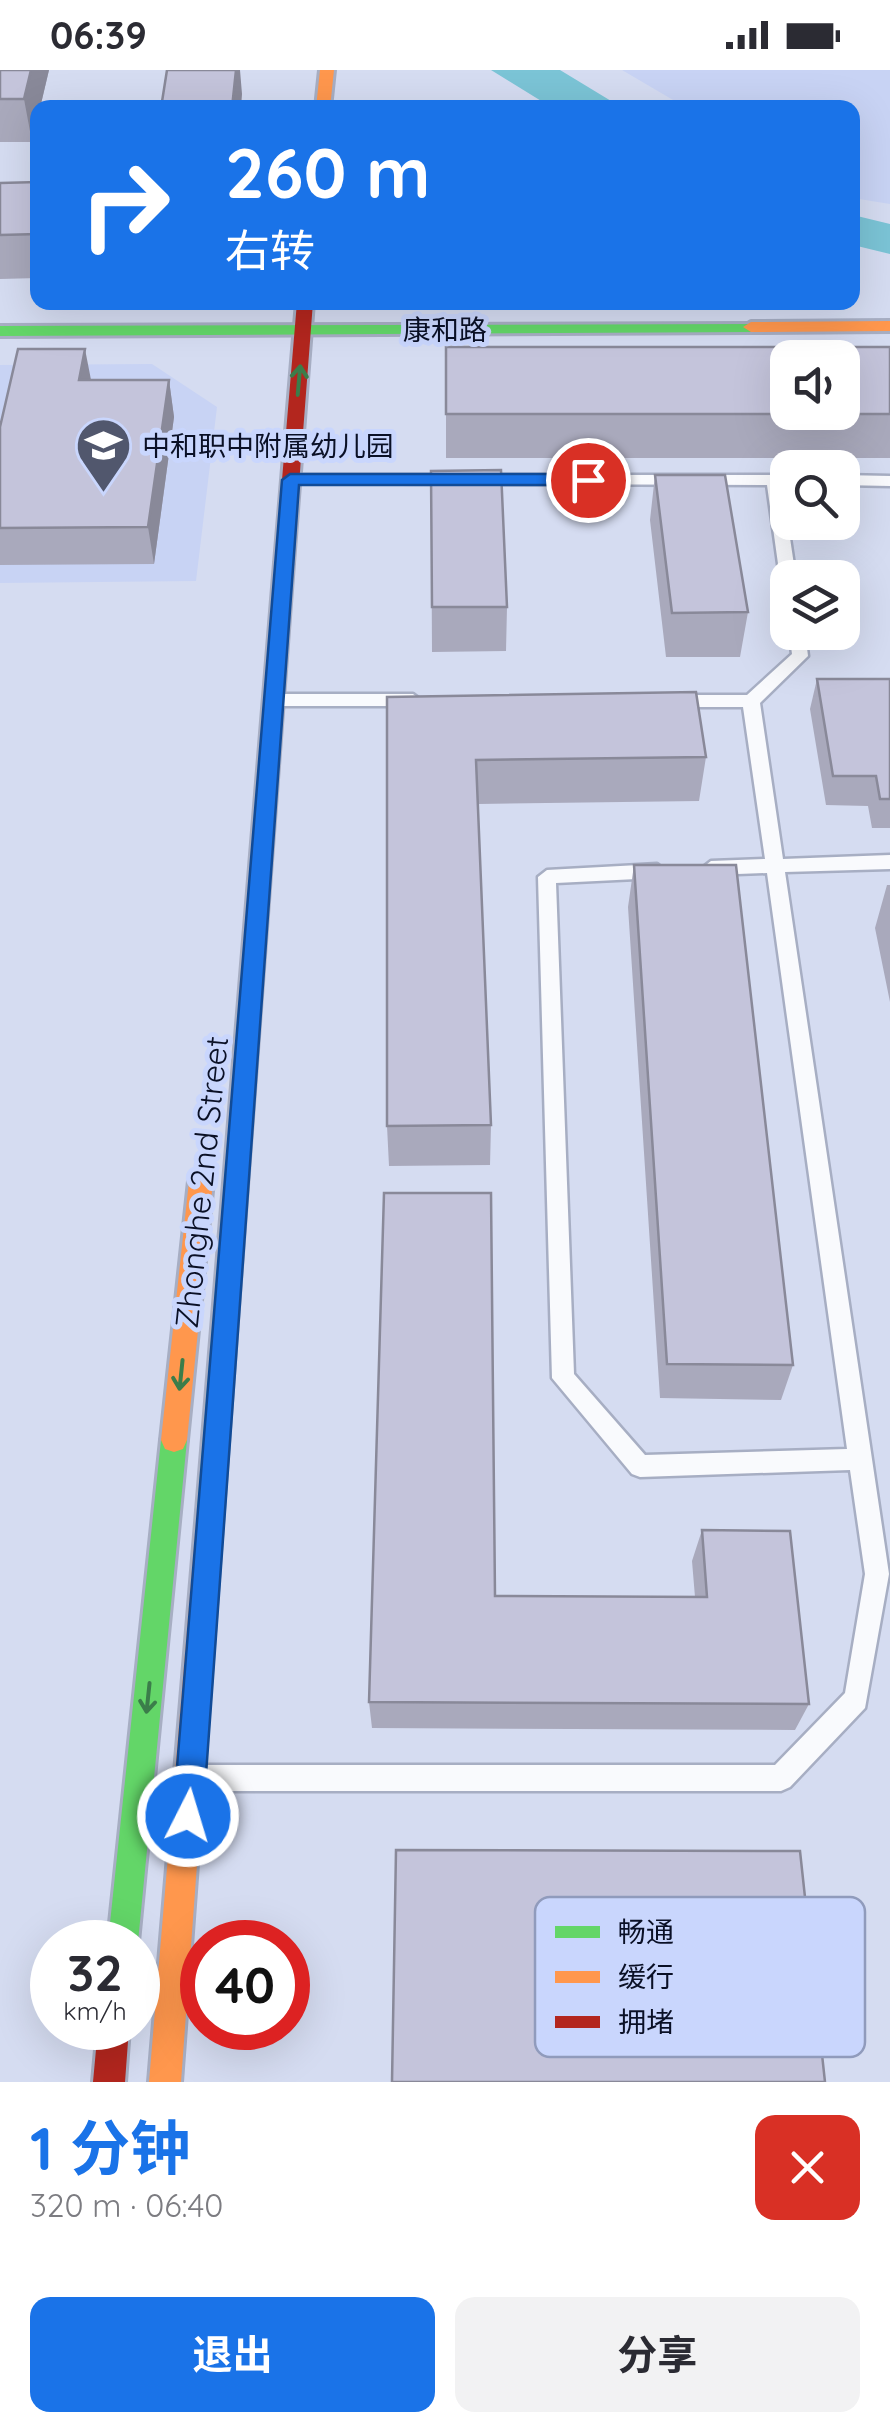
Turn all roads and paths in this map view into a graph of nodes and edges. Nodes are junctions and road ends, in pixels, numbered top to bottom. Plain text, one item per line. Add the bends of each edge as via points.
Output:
1 (306, 70) edge
2 (326, 70) edge
3 (304, 100) edge
4 (324, 100) edge
5 (287, 310) edge
6 (302, 310) edge
7 (890, 326) edge
8 (293, 330) junction
9 (0, 331) edge
10 (290, 480) junction
11 (770, 480) edge
12 (860, 480) edge
13 (890, 481) edge
14 (260, 567) dead end
15 (799, 650) edge
16 (275, 700) junction
17 (434, 700) edge
18 (652, 701) edge
19 (751, 701) junction
20 (890, 862) edge
21 (775, 864) junction
22 (203, 1158) dead end
23 (860, 1459) junction
24 (884, 1574) edge
25 (191, 1778) junction
26 (125, 1920) edge
27 (112, 2050) edge
28 (109, 2082) edge
29 (165, 2082) edge

1 - 3 street
2 - 4 street
5 - 8 street, Zhonghe 2nd Street
6 - 8 street, Zhonghe 2nd Street
7 - 8 street, 康和路
8 - 9 street, 康和路
10 -> 8 street, Zhonghe 2nd Street
8 - 14 street, Zhonghe 2nd Street
10 - 11 lane
10 - 16 street, Zhonghe 2nd Street
12 - 13 lane
15 - 19 lane
16 - 17 lane
16 - 25 street, Zhonghe 2nd Street
18 - 19 lane
19 - 21 lane
20 - 21 lane
21 - 23 lane
21 - 23 lane via 548,877 563,1378 640,1466
22 -> 26 street, Zhonghe 2nd Street
23 - 24 lane
24 - 25 lane via 856,1699 781,1778
25 - 29 street, Zhonghe 2nd Street
27 - 28 street

